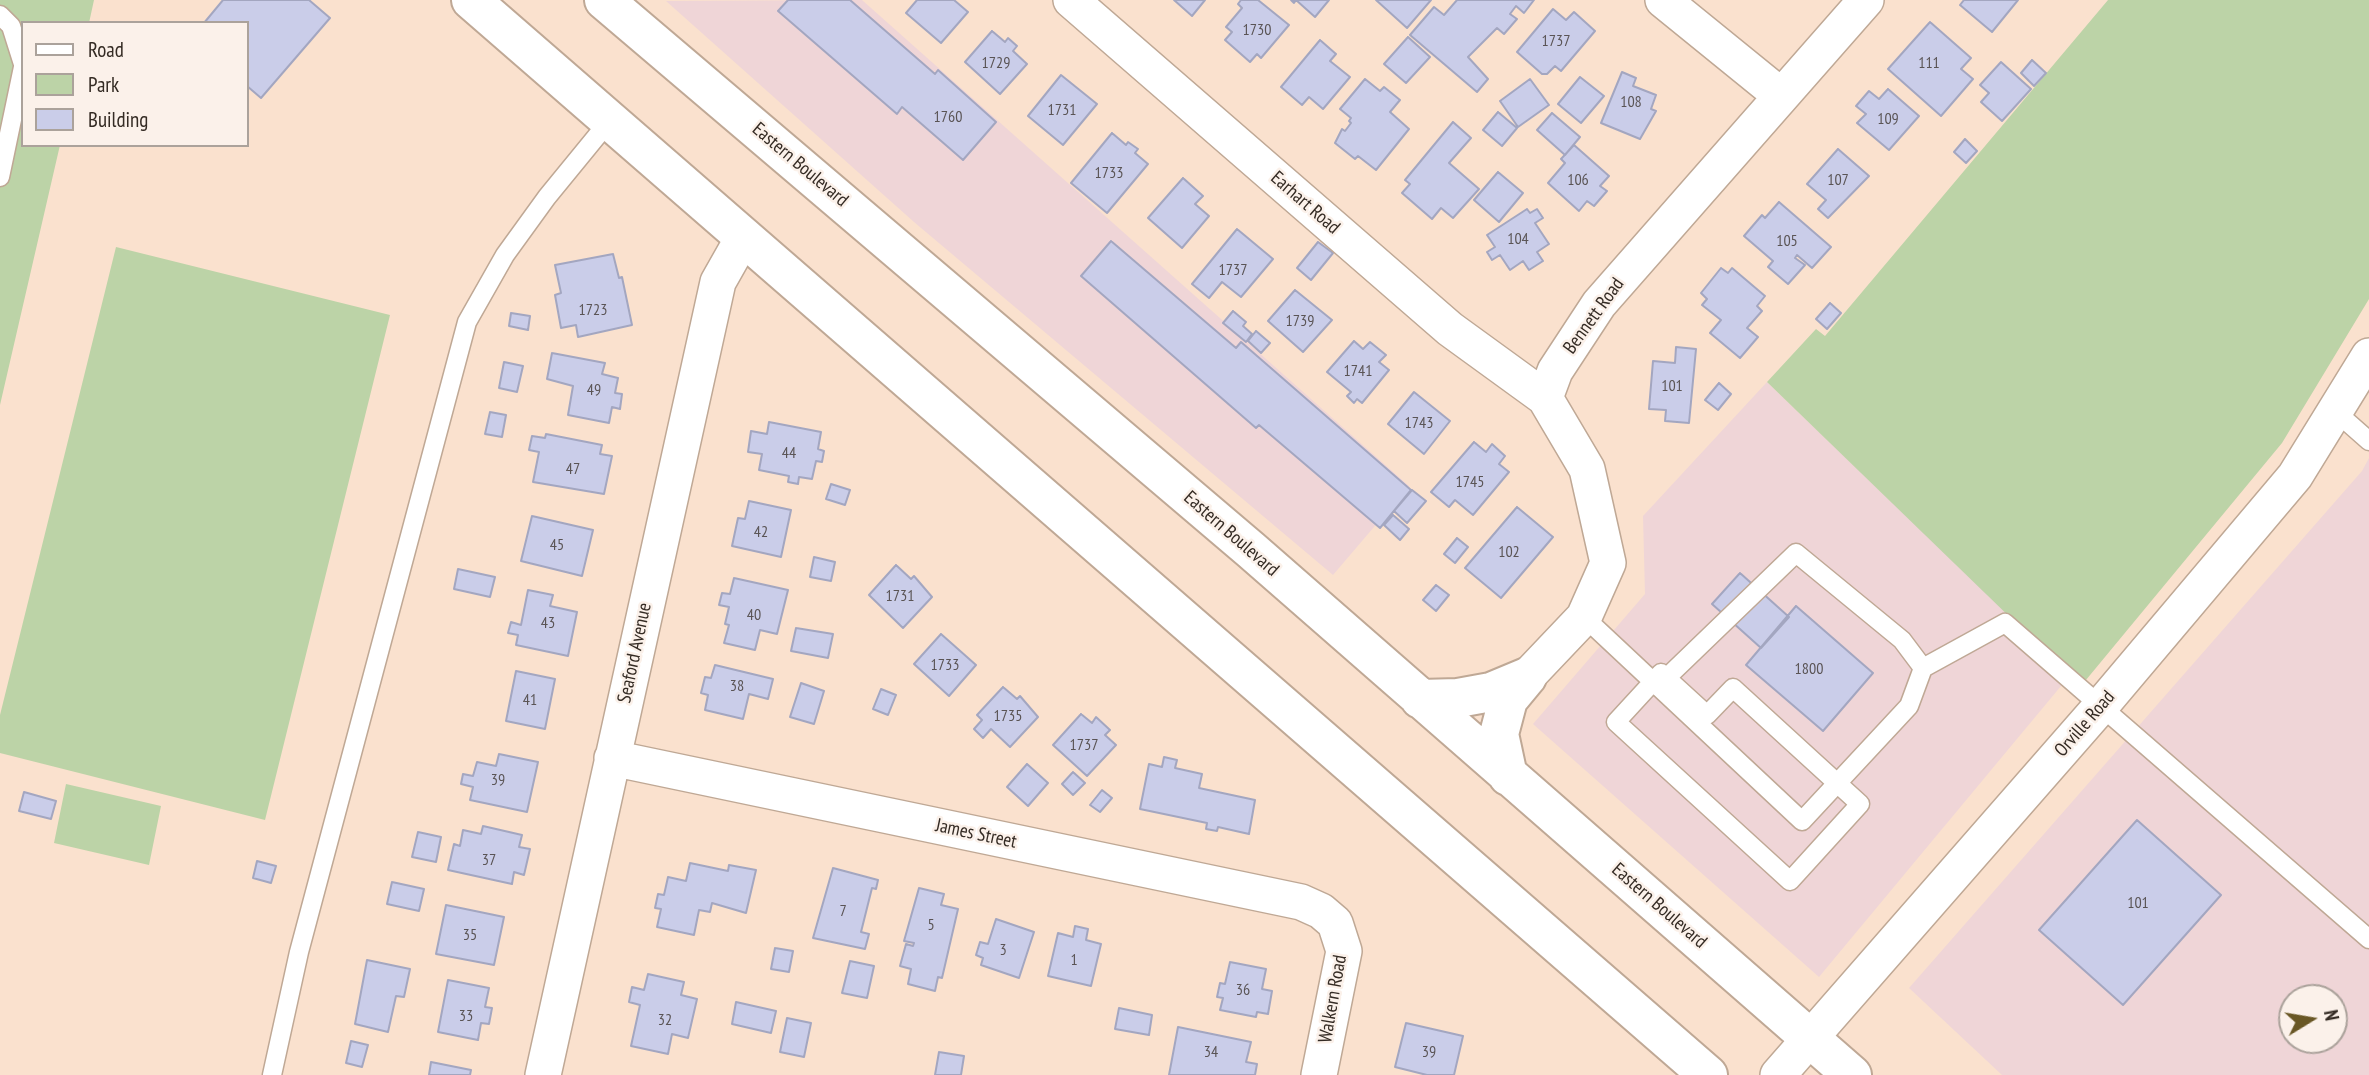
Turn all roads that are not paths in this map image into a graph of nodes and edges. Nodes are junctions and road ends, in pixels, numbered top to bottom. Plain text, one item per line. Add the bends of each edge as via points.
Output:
1 (471, 0) edge
2 (604, 0) edge
3 (1071, 0) edge
4 (1664, 0) edge
5 (1866, 0) edge
6 (0, 15) edge
7 (21, 59) edge
8 (21, 76) edge
9 (1780, 95) junction
10 (610, 120) junction
11 (0, 177) edge
12 (744, 236) junction
13 (2369, 356) edge
14 (1545, 398) junction
15 (2335, 411) junction
16 (2369, 441) edge
17 (1584, 617) junction
18 (1923, 668) junction
19 (1527, 677) junction
20 (1658, 687) junction
21 (1420, 699) junction
22 (2100, 707) junction
23 (611, 758) junction
24 (1508, 776) junction
25 (1837, 783) junction
26 (1335, 923) joint
27 (2369, 939) edge
28 (1811, 1040) junction
29 (272, 1075) edge
30 (543, 1075) edge
31 (1319, 1075) edge
32 (1708, 1075) edge
33 (1778, 1075) edge
34 (1852, 1075) edge

1 - 10 main road
2 - 21 main road, Eastern Boulevard
3 - 14 street, Earhart Road via 1450,329
4 - 9 street
5 - 9 street, Bennett Road
6 - 7 lane via 11,26
8 - 11 lane
9 - 14 street, Bennett Road via 1599,304 1555,371
10 - 12 main road
10 - 29 lane via 505,255 467,322 299,952
12 - 23 street, Seaford Avenue via 719,282
12 - 32 main road
13 - 15 street, Orville Road
14 - 17 street via 1587,468 1608,564
15 - 16 lane
15 - 22 street, Orville Road via 2295,476
17 - 19 street
17 - 20 lane
18 - 20 lane via 1902,640 1796,552
18 - 22 lane via 2005,623
18 - 25 lane via 1909,706
19 - 21 main road via 1491,692
19 - 24 main road via 1508,700 1499,734
20 - 25 lane via 1802,821
21 - 24 main road, Eastern Boulevard
22 - 27 lane
22 - 28 street, Orville Road
23 - 26 street, James Street via 1272,894 1321,911
23 - 30 street, Seaford Avenue
24 - 28 main road, Eastern Boulevard
25 - 25 lane via 1733,688 1707,715 1661,673 1616,722 1790,881 1860,804
26 - 31 street, Walkern Road via 1343,966
28 - 33 street, Orville Road
28 - 34 main road, Eastern Boulevard

